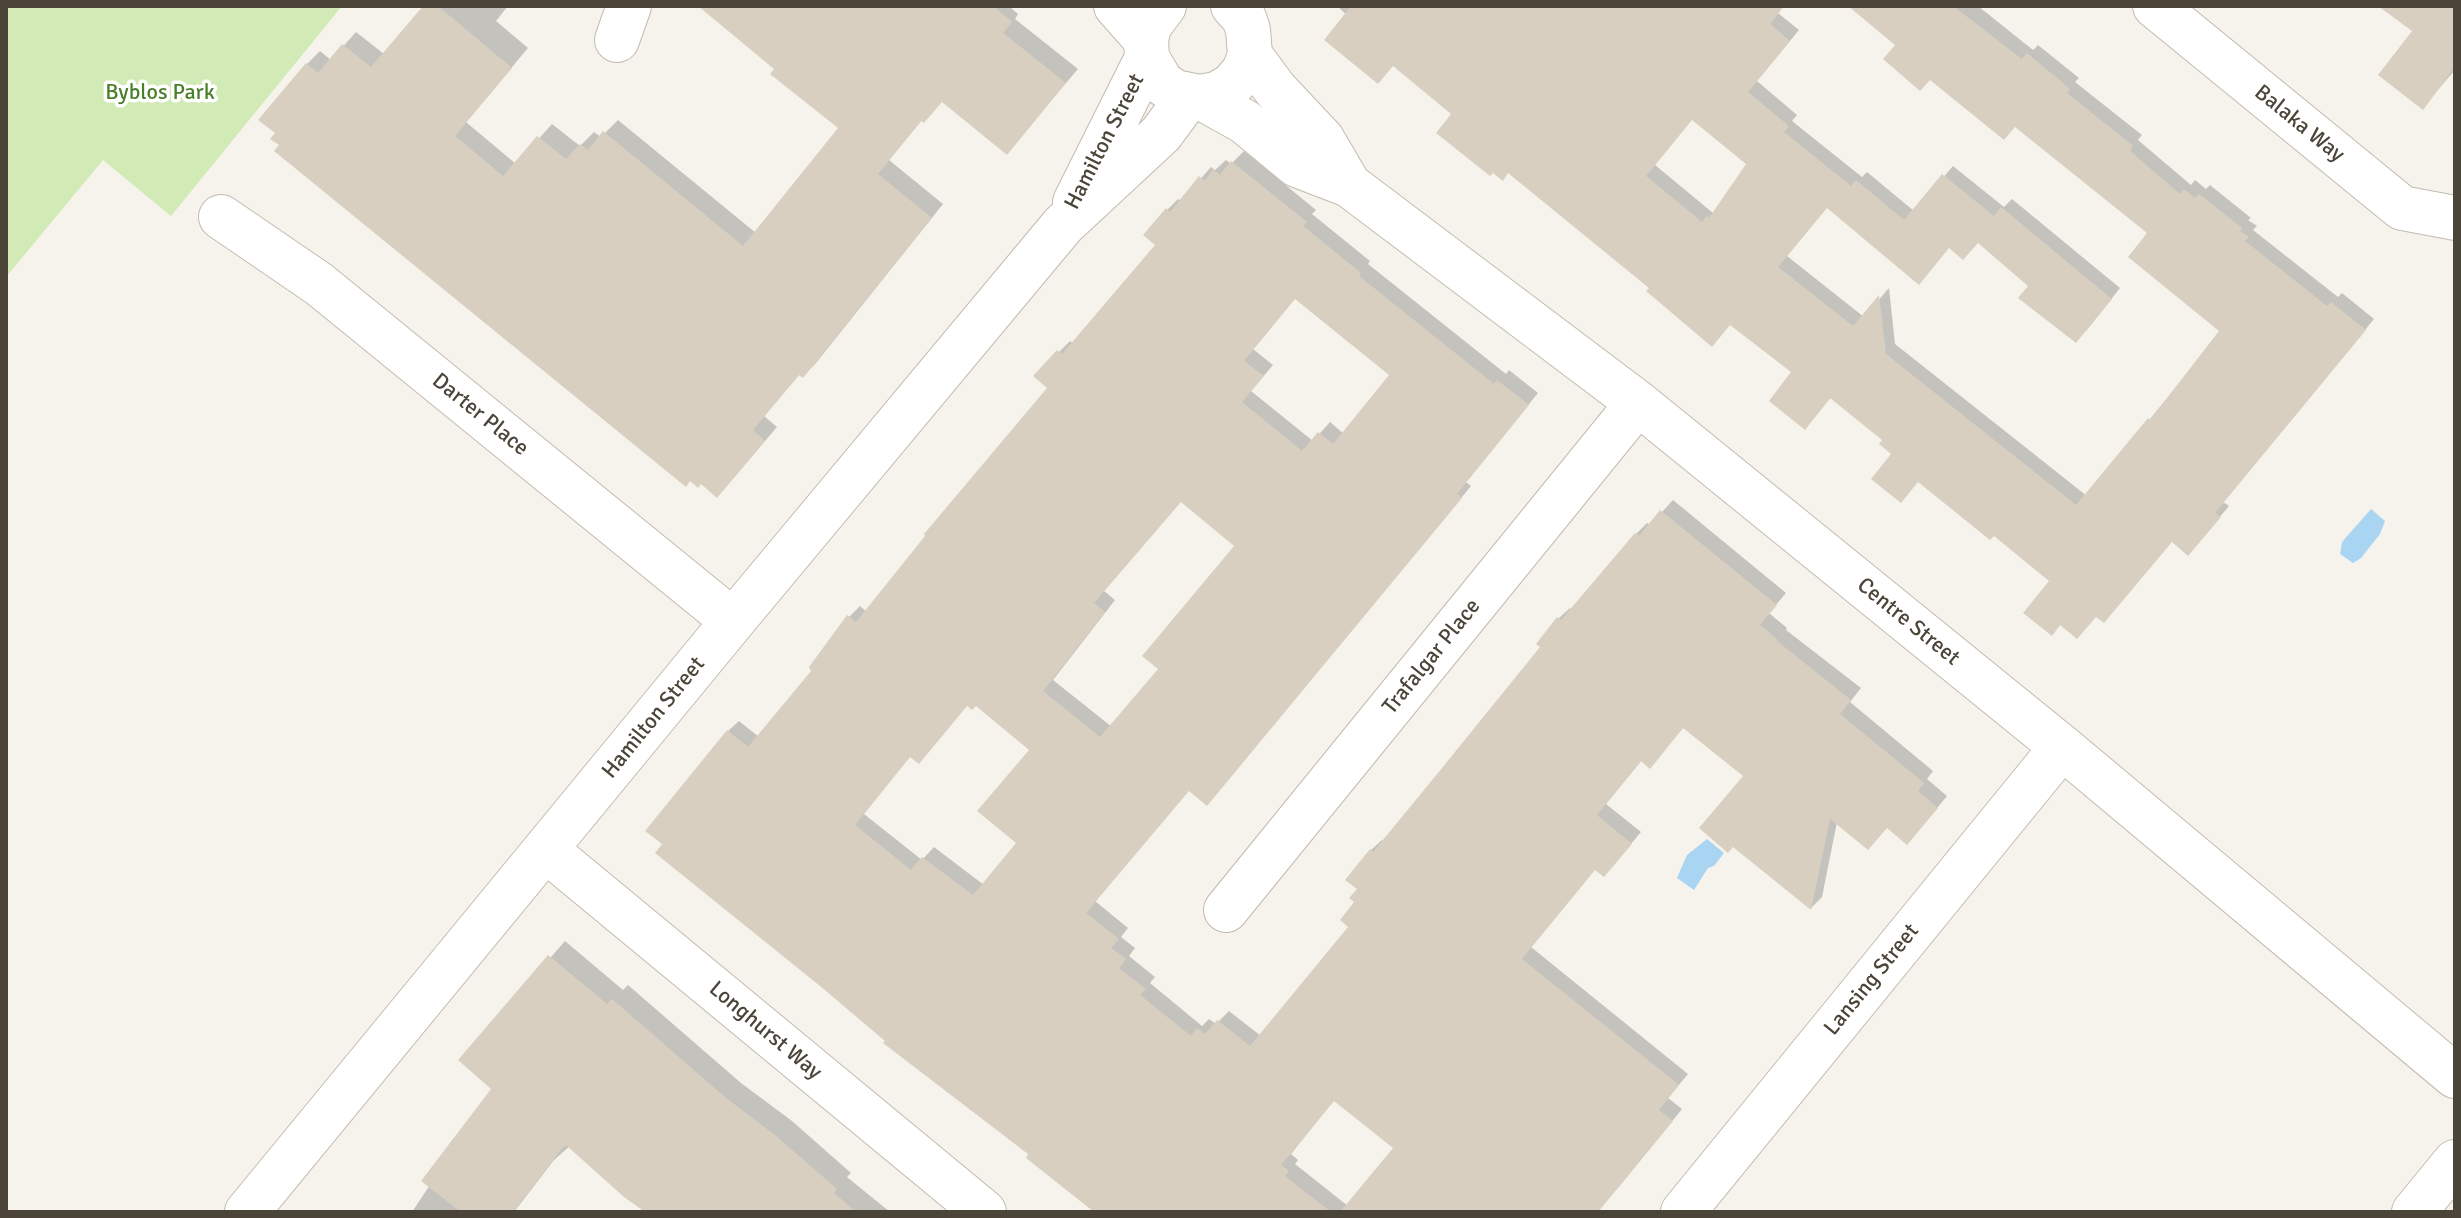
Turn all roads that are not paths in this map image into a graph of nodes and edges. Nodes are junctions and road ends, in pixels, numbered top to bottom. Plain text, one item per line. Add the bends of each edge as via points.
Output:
1 (1116, 6) edge
2 (2155, 6) edge
3 (1245, 21) edge
4 (1153, 35) edge
5 (1194, 97) junction
6 (1349, 185) junction
7 (221, 217) dead end
8 (2455, 218) edge
9 (1063, 225) junction
10 (1638, 403) junction
11 (733, 621) junction
12 (2062, 747) junction
13 (546, 850) junction
14 (1226, 910) dead end
15 (2455, 1076) edge
16 (2455, 1162) edge
17 (247, 1212) edge
18 (984, 1212) edge
19 (1683, 1212) edge
20 (2414, 1212) edge

1 - 4 street
2 - 8 street, Balaka Way via 2402,208
3 - 5 street via 1244,71 1217,94
3 - 6 street, Centre Street via 1275,89 1322,139
4 - 5 street, Centre Street via 1162,83
4 - 9 street, Hamilton Street
5 - 6 street, Centre Street via 1245,122 1297,165
5 - 9 street, Hamilton Street
6 - 10 street, Centre Street
7 - 11 street, Darter Place via 319,284
9 - 11 street, Hamilton Street
10 - 12 street, Centre Street
10 - 14 street, Trafalgar Place
11 - 13 street, Hamilton Street
12 - 15 street, Centre Street
12 - 19 street, Lansing Street
13 - 17 street, Hamilton Street
13 - 18 street, Longhurst Way
16 - 20 street

